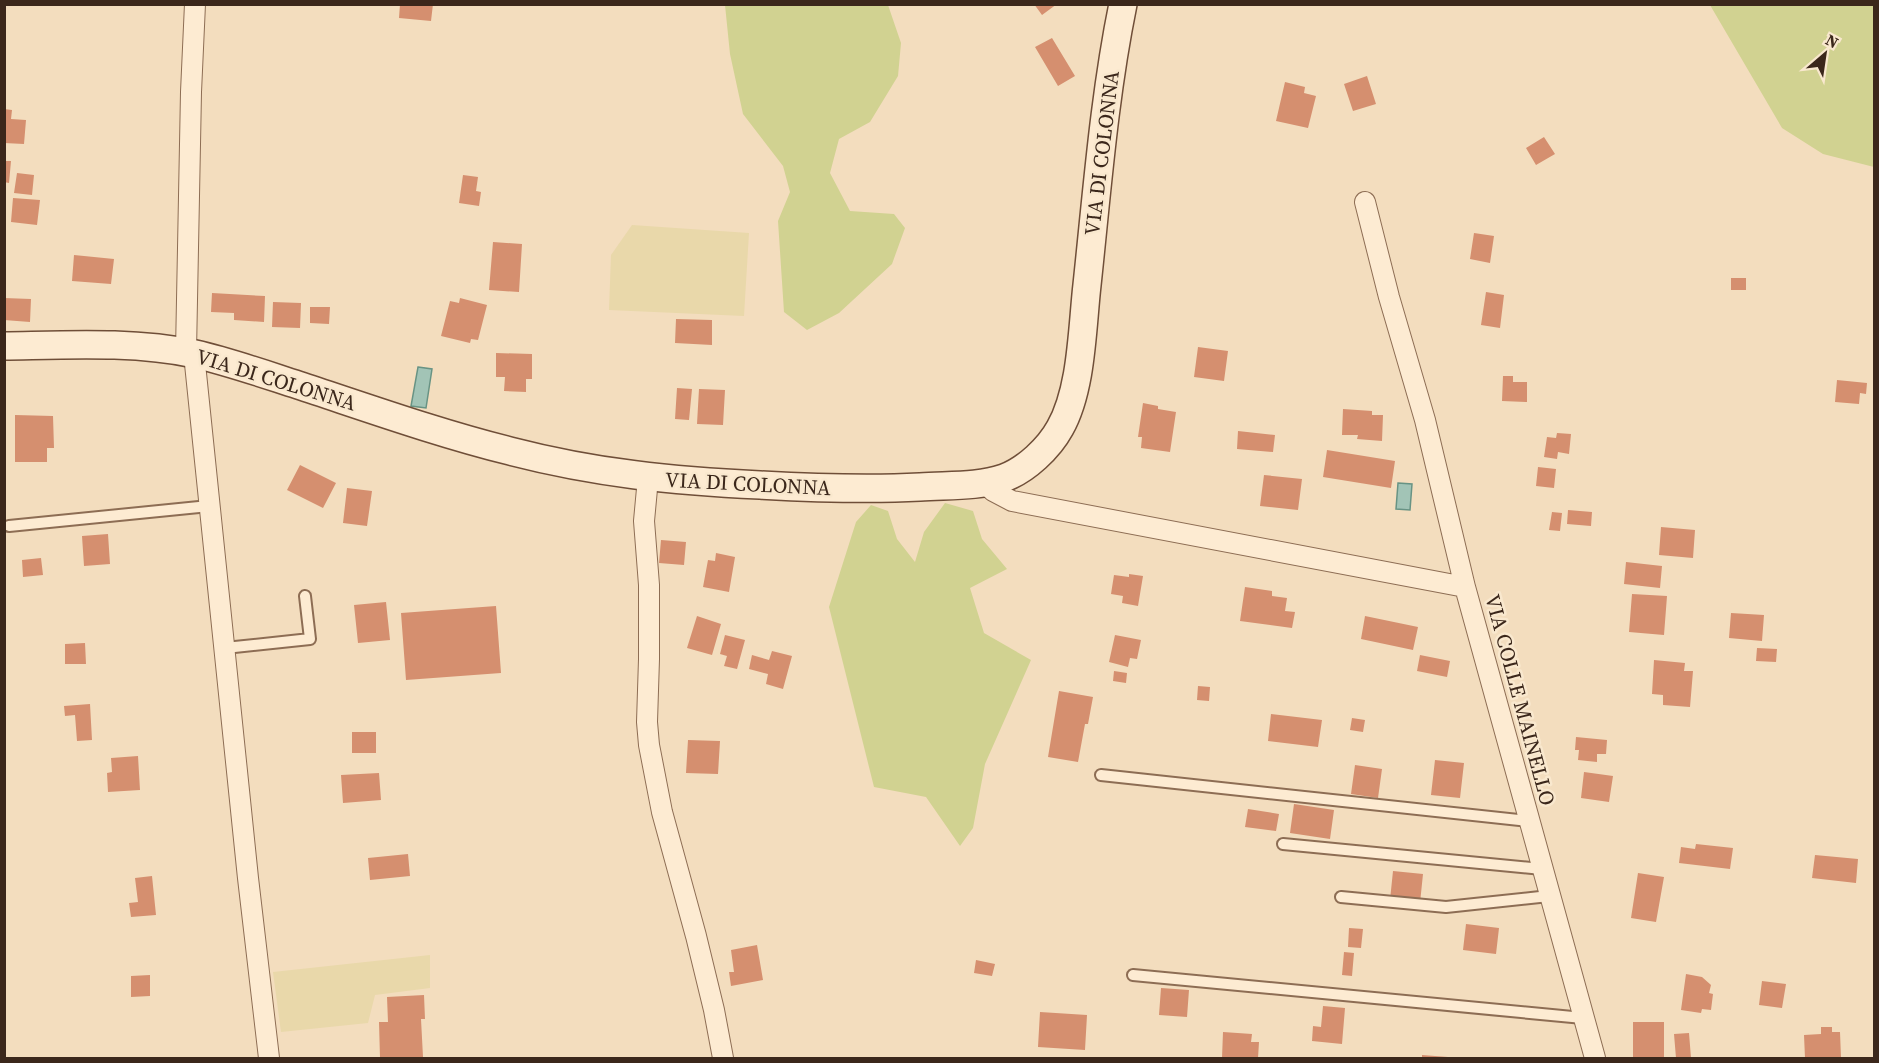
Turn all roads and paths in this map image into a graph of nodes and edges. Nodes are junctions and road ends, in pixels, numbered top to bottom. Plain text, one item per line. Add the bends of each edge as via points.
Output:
1 (195, 4) edge
2 (1123, 4) edge
3 (1365, 202) dead end
4 (4, 346) edge
5 (190, 353) junction
6 (648, 478) junction
7 (985, 483) junction
8 (209, 506) junction
9 (9, 526) dead end
10 (1465, 587) junction
11 (305, 596) dead end
12 (225, 648) junction
13 (1101, 775) dead end
14 (1528, 821) junction
15 (1283, 844) dead end
16 (1542, 869) junction
17 (1341, 897) dead end
18 (1550, 897) junction
19 (1133, 975) dead end
20 (1583, 1017) junction
21 (269, 1059) edge
22 (723, 1059) edge
23 (1595, 1059) edge

1 - 5 street
2 - 7 street, VIA DI COLONNA via 1109,84 1078,362 1069,408 1055,436 1038,455 1010,476
3 - 10 street via 1425,420
4 - 5 street, VIA DI COLONNA via 116,346
5 - 6 street, VIA DI COLONNA via 489,446 591,470
5 - 8 street
6 - 7 street, VIA DI COLONNA via 845,489
6 - 22 street via 644,521 649,595 648,746
7 - 10 street, VIA COLLE MAINELLO via 1012,501
8 - 9 lane
8 - 12 street
10 - 14 street, VIA COLLE MAINELLO
11 - 12 lane via 310,639
12 - 21 street
13 - 14 lane
14 - 16 street, VIA COLLE MAINELLO
15 - 16 lane
16 - 18 street, VIA COLLE MAINELLO
17 - 18 lane via 1446,907
18 - 20 street, VIA COLLE MAINELLO
19 - 20 lane
20 - 23 street, VIA COLLE MAINELLO

